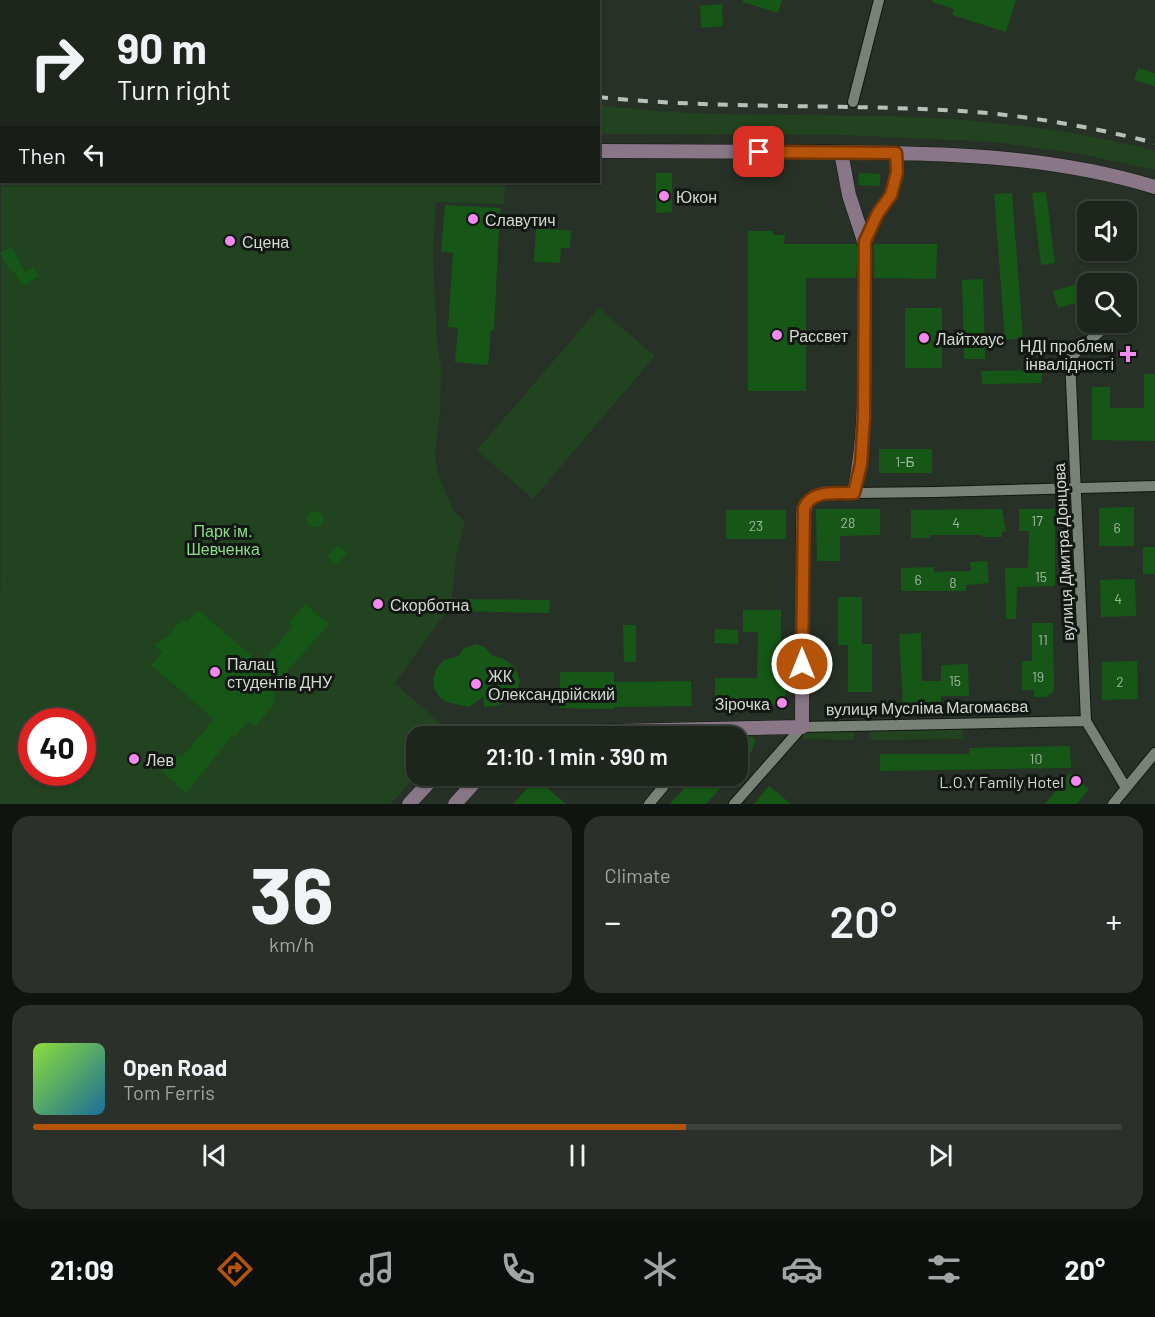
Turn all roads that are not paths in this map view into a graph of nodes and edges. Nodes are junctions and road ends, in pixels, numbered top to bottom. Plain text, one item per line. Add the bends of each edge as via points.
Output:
1 (879, 0) edge
2 (853, 102) dead end
3 (600, 151) edge
4 (841, 152) junction
5 (896, 153) junction
6 (1155, 187) edge
7 (865, 242) junction
8 (865, 278) joint
9 (1098, 333) edge
10 (1155, 486) edge
11 (1075, 488) junction
12 (854, 493) junction
13 (1086, 721) junction
14 (802, 727) junction
15 (748, 729) edge
16 (1155, 753) edge
17 (426, 786) edge
18 (471, 786) edge
19 (664, 786) dead end
20 (1126, 788) junction
21 (409, 804) edge
22 (455, 804) edge
23 (649, 804) edge
24 (734, 804) edge
25 (1113, 804) edge

1 - 2 street
3 - 4 street
4 - 5 street
4 - 7 street via 849,195
5 - 6 street via 1051,163
5 - 7 street via 897,172 891,195
7 - 8 street
8 - 12 street via 864,417 861,464
9 - 11 street, вулиця Дмитра Донцова via 1070,358
10 - 11 street
11 - 12 street
11 - 13 street, вулиця Дмитра Донцова
12 - 14 street via 810,498 803,516
13 - 14 street, вулиця Мусліма Магомаєва
13 - 20 street, вулиця Дмитра Донцова
14 - 15 street, вулиця Мусліма Магомаєва
14 - 24 street
16 - 20 street
17 - 21 street
18 - 22 street
19 - 23 street
20 - 25 street

